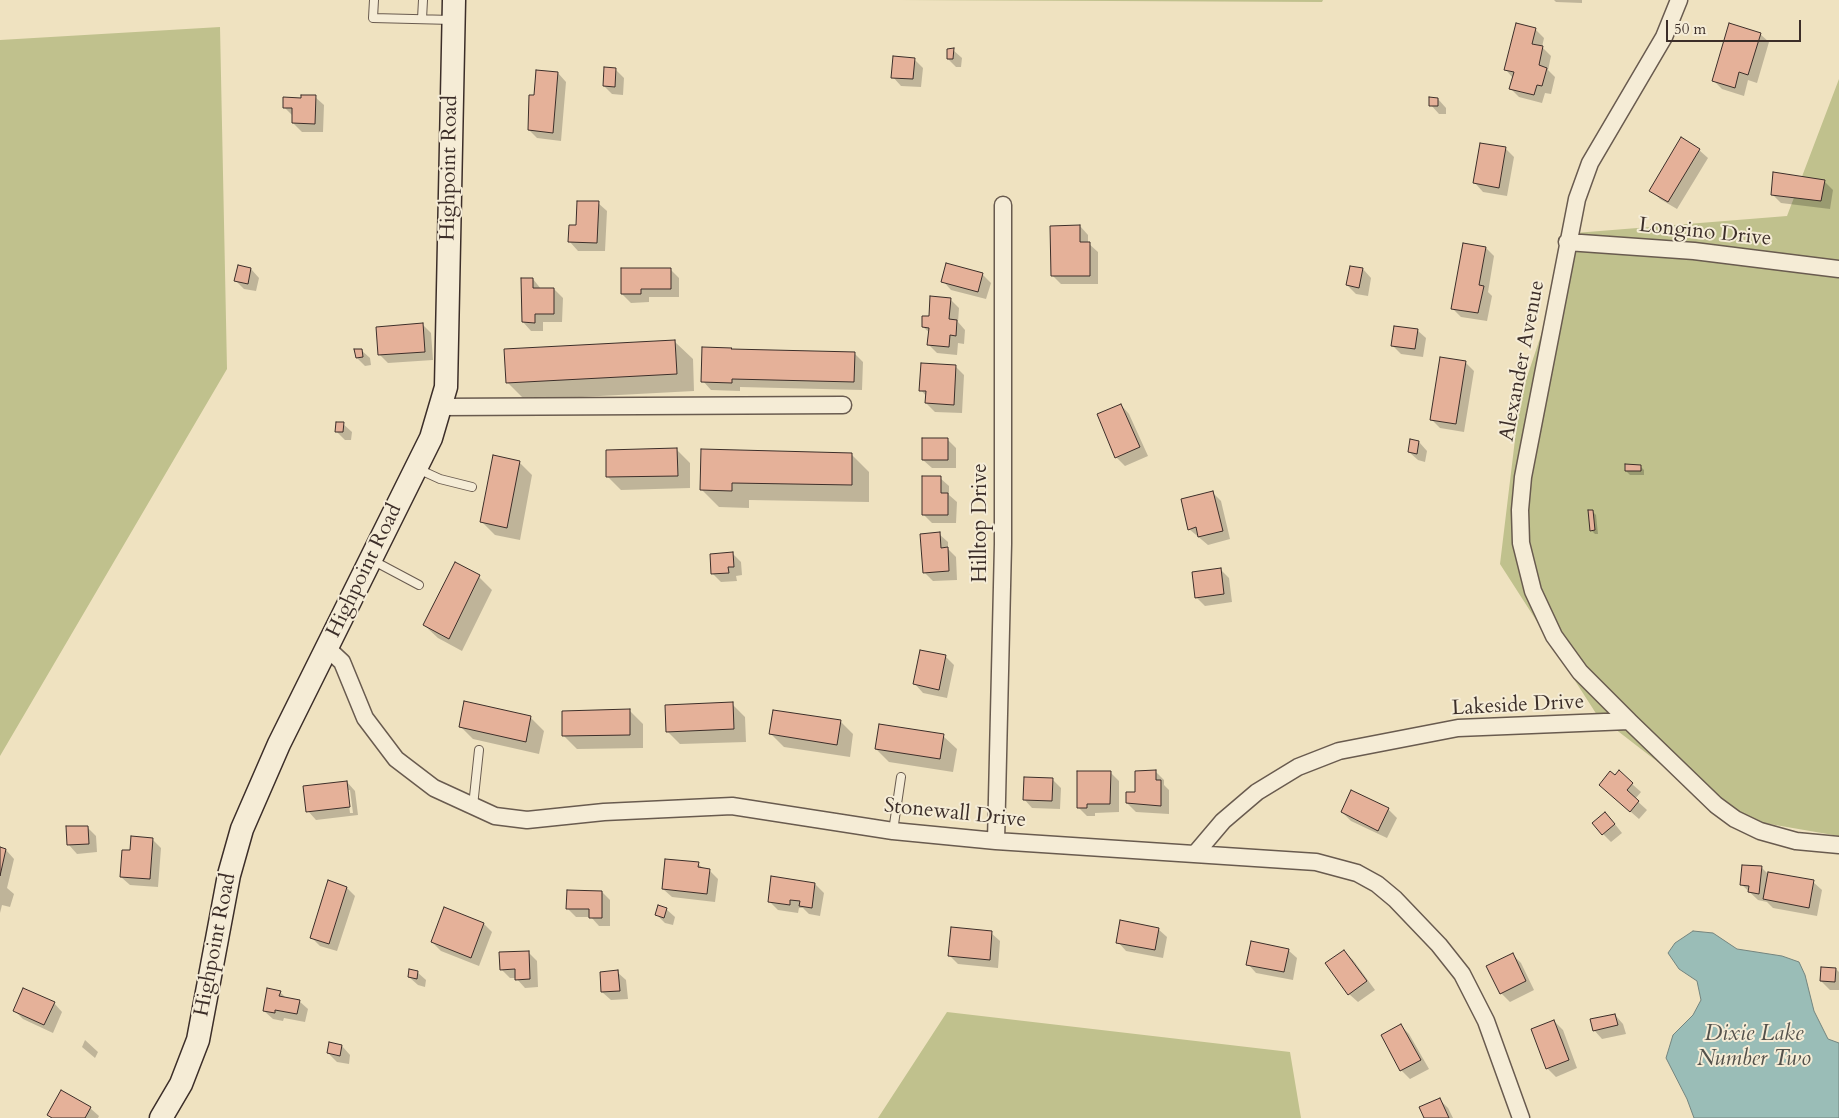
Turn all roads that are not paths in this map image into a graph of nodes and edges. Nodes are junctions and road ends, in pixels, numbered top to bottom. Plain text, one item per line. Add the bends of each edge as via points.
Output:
1 (374, 0) edge
2 (424, 0) edge
3 (1679, 0) edge
4 (454, 10) edge
5 (422, 19) junction
6 (1003, 205) dead end
7 (1567, 242) junction
8 (1839, 269) edge
9 (843, 405) dead end
10 (440, 407) junction
11 (416, 468) junction
12 (472, 487) dead end
13 (370, 559) junction
14 (419, 585) dead end
15 (326, 648) junction
16 (1629, 721) junction
17 (479, 750) dead end
18 (901, 777) dead end
19 (473, 806) junction
20 (894, 830) junction
21 (996, 841) junction
22 (1839, 845) edge
23 (1195, 854) junction
24 (161, 1118) edge
25 (1521, 1118) edge

1 - 5 lane via 373,18
2 - 5 lane
3 - 7 street, Alexander Avenue via 1664,36 1590,163
4 - 5 lane
4 - 10 street, Highpoint Road via 446,387
6 - 21 street, Hilltop Drive via 1004,544
7 - 8 street, Longino Drive via 1694,251
7 - 16 street, Alexander Avenue via 1523,477 1522,543 1533,591 1554,636 1580,672
9 - 10 street
10 - 11 street, Highpoint Road via 431,438
11 - 12 lane via 440,479
11 - 13 street, Highpoint Road
13 - 14 lane
13 - 15 street, Highpoint Road
15 - 19 street, Stonewall Drive via 342,662 365,718 396,759 434,788
15 - 24 street, Highpoint Road via 242,829 229,875 198,1040 181,1084
16 - 22 street via 1716,805 1736,819 1760,831 1796,841
16 - 23 street, Lakeside Drive via 1458,728 1339,751 1298,767 1257,792 1223,821
17 - 19 lane
18 - 20 lane
19 - 20 street, Stonewall Drive via 495,816 527,820 604,812 732,806
20 - 21 street, Stonewall Drive
21 - 23 street, Stonewall Drive
23 - 25 street, Stonewall Drive via 1316,862 1357,873 1377,884 1440,944 1462,974 1486,1021

